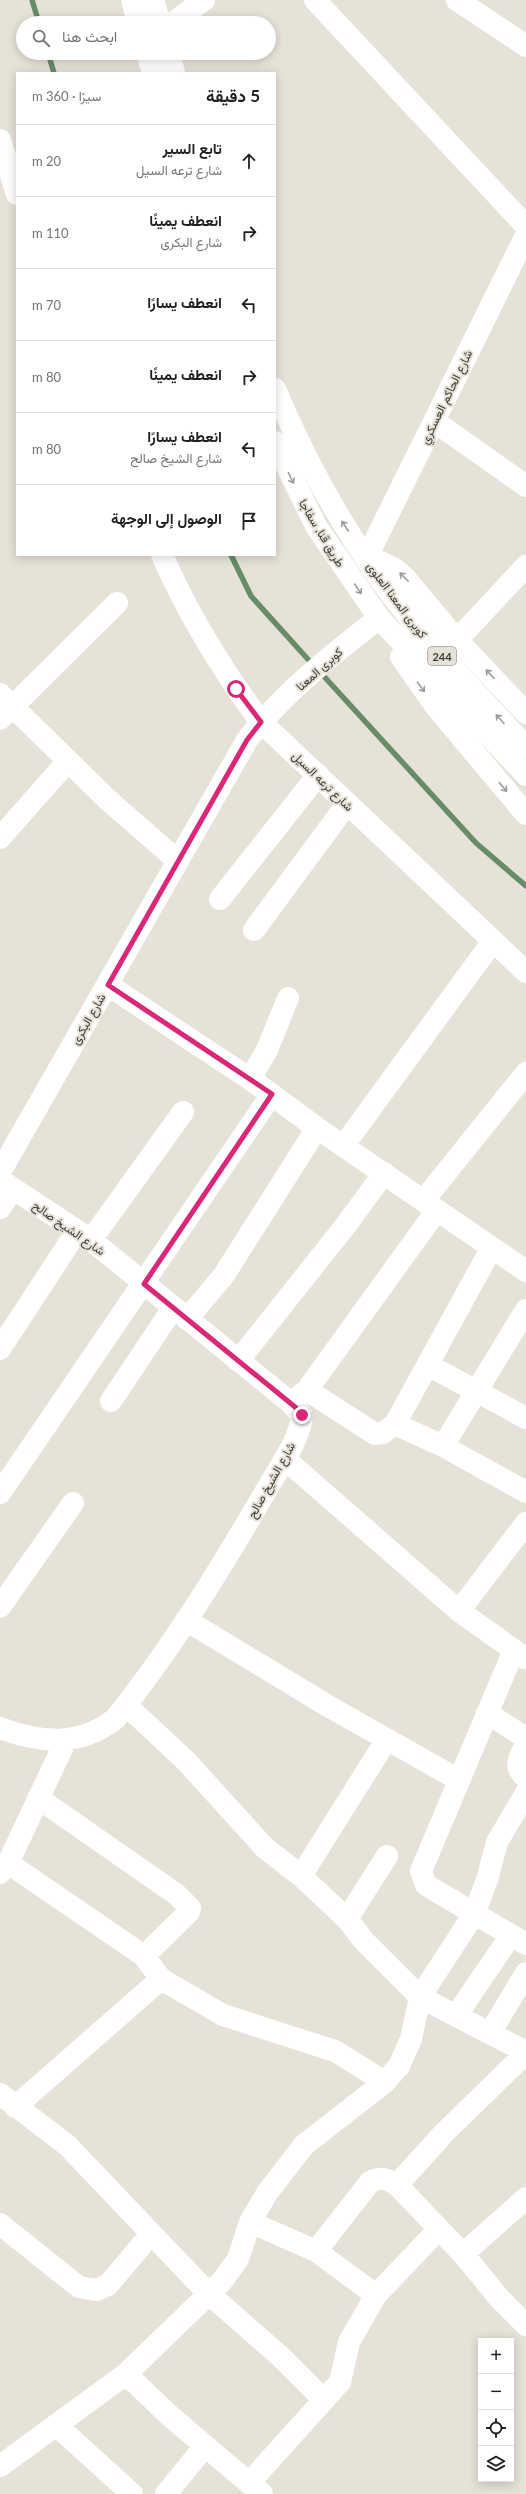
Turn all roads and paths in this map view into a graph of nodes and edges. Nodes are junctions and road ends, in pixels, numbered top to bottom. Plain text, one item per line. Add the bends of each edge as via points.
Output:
1 (132, 0) edge
2 (153, 0) edge
3 (204, 0) edge
4 (315, 0) edge
5 (457, 0) edge
6 (136, 16) edge
7 (158, 16) edge
8 (182, 16) edge
9 (526, 46) edge
10 (149, 60) edge
11 (170, 60) edge
12 (153, 72) edge
13 (174, 72) edge
14 (0, 140) edge
15 (9, 184) edge
16 (526, 226) edge
17 (526, 235) edge
18 (276, 391) edge
19 (434, 421) junction
20 (276, 444) edge
21 (526, 486) edge
22 (162, 556) edge
23 (366, 559) junction
24 (526, 566) edge
25 (117, 604) dead end
26 (378, 618) junction
27 (457, 640) junction
28 (4, 706) edge
29 (526, 713) edge
30 (261, 722) junction
31 (526, 747) edge
32 (68, 761) junction
33 (318, 775) junction
34 (526, 775) edge
35 (347, 804) junction
36 (526, 814) edge
37 (0, 838) edge
38 (178, 861) junction
39 (220, 899) dead end
40 (254, 930) dead end
41 (493, 942) junction
42 (526, 972) edge
43 (108, 985) junction
44 (288, 998) dead end
45 (526, 1073) edge
46 (250, 1079) junction
47 (272, 1094) junction
48 (183, 1112) dead end
49 (317, 1128) junction
50 (344, 1145) junction
51 (384, 1173) junction
52 (4, 1180) edge
53 (430, 1205) junction
54 (0, 1208) edge
55 (84, 1236) junction
56 (491, 1249) junction
57 (526, 1271) edge
58 (144, 1284) junction
59 (526, 1310) edge
60 (180, 1313) junction
61 (0, 1349) edge
62 (238, 1360) junction
63 (428, 1365) junction
64 (477, 1390) junction
65 (299, 1397) junction
66 (111, 1401) dead end
67 (526, 1418) edge
68 (395, 1424) junction
69 (443, 1446) junction
70 (284, 1459) junction
71 (526, 1492) edge
72 (0, 1493) edge
73 (73, 1503) dead end
74 (526, 1523) edge
75 (0, 1608) edge
76 (459, 1611) junction
77 (186, 1620) junction
78 (520, 1654) edge
79 (126, 1705) junction
80 (487, 1713) junction
81 (0, 1728) edge
82 (526, 1738) edge
83 (387, 1739) junction
84 (66, 1740) junction
85 (526, 1743) edge
86 (526, 1778) edge
87 (459, 1780) junction
88 (526, 1793) edge
89 (38, 1798) junction
90 (387, 1856) dead end
91 (4, 1868) edge
92 (300, 1876) junction
93 (474, 1914) junction
94 (347, 1919) junction
95 (519, 1940) edge
96 (144, 1956) junction
97 (526, 1973) edge
98 (161, 1979) junction
99 (420, 1997) junction
100 (456, 2016) junction
101 (490, 2033) junction
102 (526, 2053) edge
103 (385, 2082) junction
104 (8, 2101) edge
105 (397, 2185) junction
106 (526, 2198) edge
107 (250, 2222) junction
108 (0, 2224) edge
109 (439, 2229) junction
110 (151, 2234) junction
111 (316, 2250) junction
112 (463, 2254) junction
113 (208, 2293) junction
114 (376, 2295) junction
115 (526, 2325) edge
116 (126, 2374) junction
117 (324, 2400) junction
118 (56, 2425) junction
119 (205, 2446) junction
120 (0, 2466) edge
121 (256, 2488) edge
122 (132, 2494) edge
123 (166, 2494) edge

1 - 6 main road
2 - 7 main road
3 - 8 main road
4 - 16 main road
5 - 9 main road
10 - 12 main road
11 - 13 main road
14 - 15 main road
17 - 19 main road, شارع الحاكم العسكري
23 -> 18 main road, طريق قنا, سفاجا / 244 via 321,485
19 - 21 main road
19 - 23 main road, شارع الحاكم العسكري
20 -> 26 main road, طريق قنا, سفاجا / 244 via 316,526
22 - 30 main road, شارع ترعه السيل via 178,592 236,689
27 -> 23 main road via 395,569 381,562
31 -> 23 main road, كوبرى المعنا العلوى / 244 via 422,632
24 - 27 main road
25 - 28 main road
26 - 30 main road, كوبرى المعنا
26 - 34 main road, كوبرى المعنا العلوى / 244
26 -> 36 main road via 414,679
29 -> 27 main road
28 - 32 main road
30 - 33 main road, شارع ترعه السيل
30 - 38 main road, شارع البكرى via 247,740
32 - 37 main road
32 - 38 main road
33 - 35 main road, شارع ترعه السيل
33 - 39 main road
35 - 40 main road
35 - 41 main road, شارع ترعه السيل
38 - 43 main road, شارع البكرى
41 - 42 main road, شارع ترعه السيل
41 - 50 main road
43 - 46 main road
43 - 52 main road, شارع البكرى
44 - 46 main road via 268,1050
45 - 53 main road
46 - 47 main road
47 - 49 main road
47 - 58 main road
48 - 55 main road
49 - 50 main road
49 - 60 main road via 224,1275
50 - 51 main road
51 - 53 main road
51 - 62 main road via 346,1225
52 - 54 main road, شارع البكرى
52 - 55 main road, شارع الشيخ صالح
53 - 56 main road
53 - 65 main road
55 - 58 main road, شارع الشيخ صالح
55 - 61 main road
56 - 57 main road
56 - 63 main road
58 - 60 main road, شارع الشيخ صالح
58 - 72 main road
59 - 64 main road
60 - 62 main road, شارع الشيخ صالح
60 - 66 main road
62 - 65 main road, شارع الشيخ صالح
63 - 64 main road
63 - 68 main road
64 - 67 main road
64 - 69 main road
65 - 68 main road via 375,1434 383,1434
65 - 70 main road, شارع الشيخ صالح via 302,1418
68 - 69 main road
69 - 71 main road
70 - 76 main road
70 - 77 main road, شارع الشيخ صالح via 231,1550
73 - 75 main road
74 - 76 main road
76 - 78 main road
77 - 79 main road, شارع الشيخ صالح
77 - 83 main road
78 - 80 main road
79 - 84 main road, شارع الشيخ صالح via 115,1720 100,1730 84,1738
79 - 92 main road via 186,1761 265,1848
80 - 82 main road
80 - 87 main road
81 - 84 main road, شارع الشيخ صالح via 38,1738
83 - 87 main road
83 - 92 main road
84 - 89 main road
85 - 86 main road via 517,1765 518,1771
87 - 93 main road via 423,1865 422,1877 426,1885
88 - 93 main road via 497,1842 487,1880
89 - 91 main road
89 - 96 main road via 188,1904 189,1912
90 - 94 main road
91 - 96 main road
92 - 94 main road
93 - 95 main road
93 - 99 main road
94 - 99 main road via 364,1941
95 - 100 main road
96 - 98 main road
97 - 101 main road
98 - 103 main road via 224,2015 336,2051
98 - 104 main road
99 - 100 main road
99 - 103 main road via 406,2056
100 - 101 main road
101 - 102 main road
102 - 105 main road via 444,2133
103 - 107 main road via 304,2145 267,2193
104 - 110 main road via 67,2145
105 - 109 main road
105 - 111 main road via 382,2178 370,2182
106 - 112 main road
107 - 111 main road
107 - 113 main road via 238,2259 222,2282
108 - 110 main road via 79,2287 96,2290 108,2285
109 - 112 main road
109 - 114 main road
110 - 113 main road
111 - 114 main road
112 - 115 main road via 500,2300
113 - 116 main road
113 - 117 main road via 281,2357
114 - 117 main road via 348,2342 340,2382
116 - 118 main road
116 - 119 main road
117 - 121 main road
118 - 120 main road
118 - 122 main road
119 - 121 main road
119 - 123 main road

